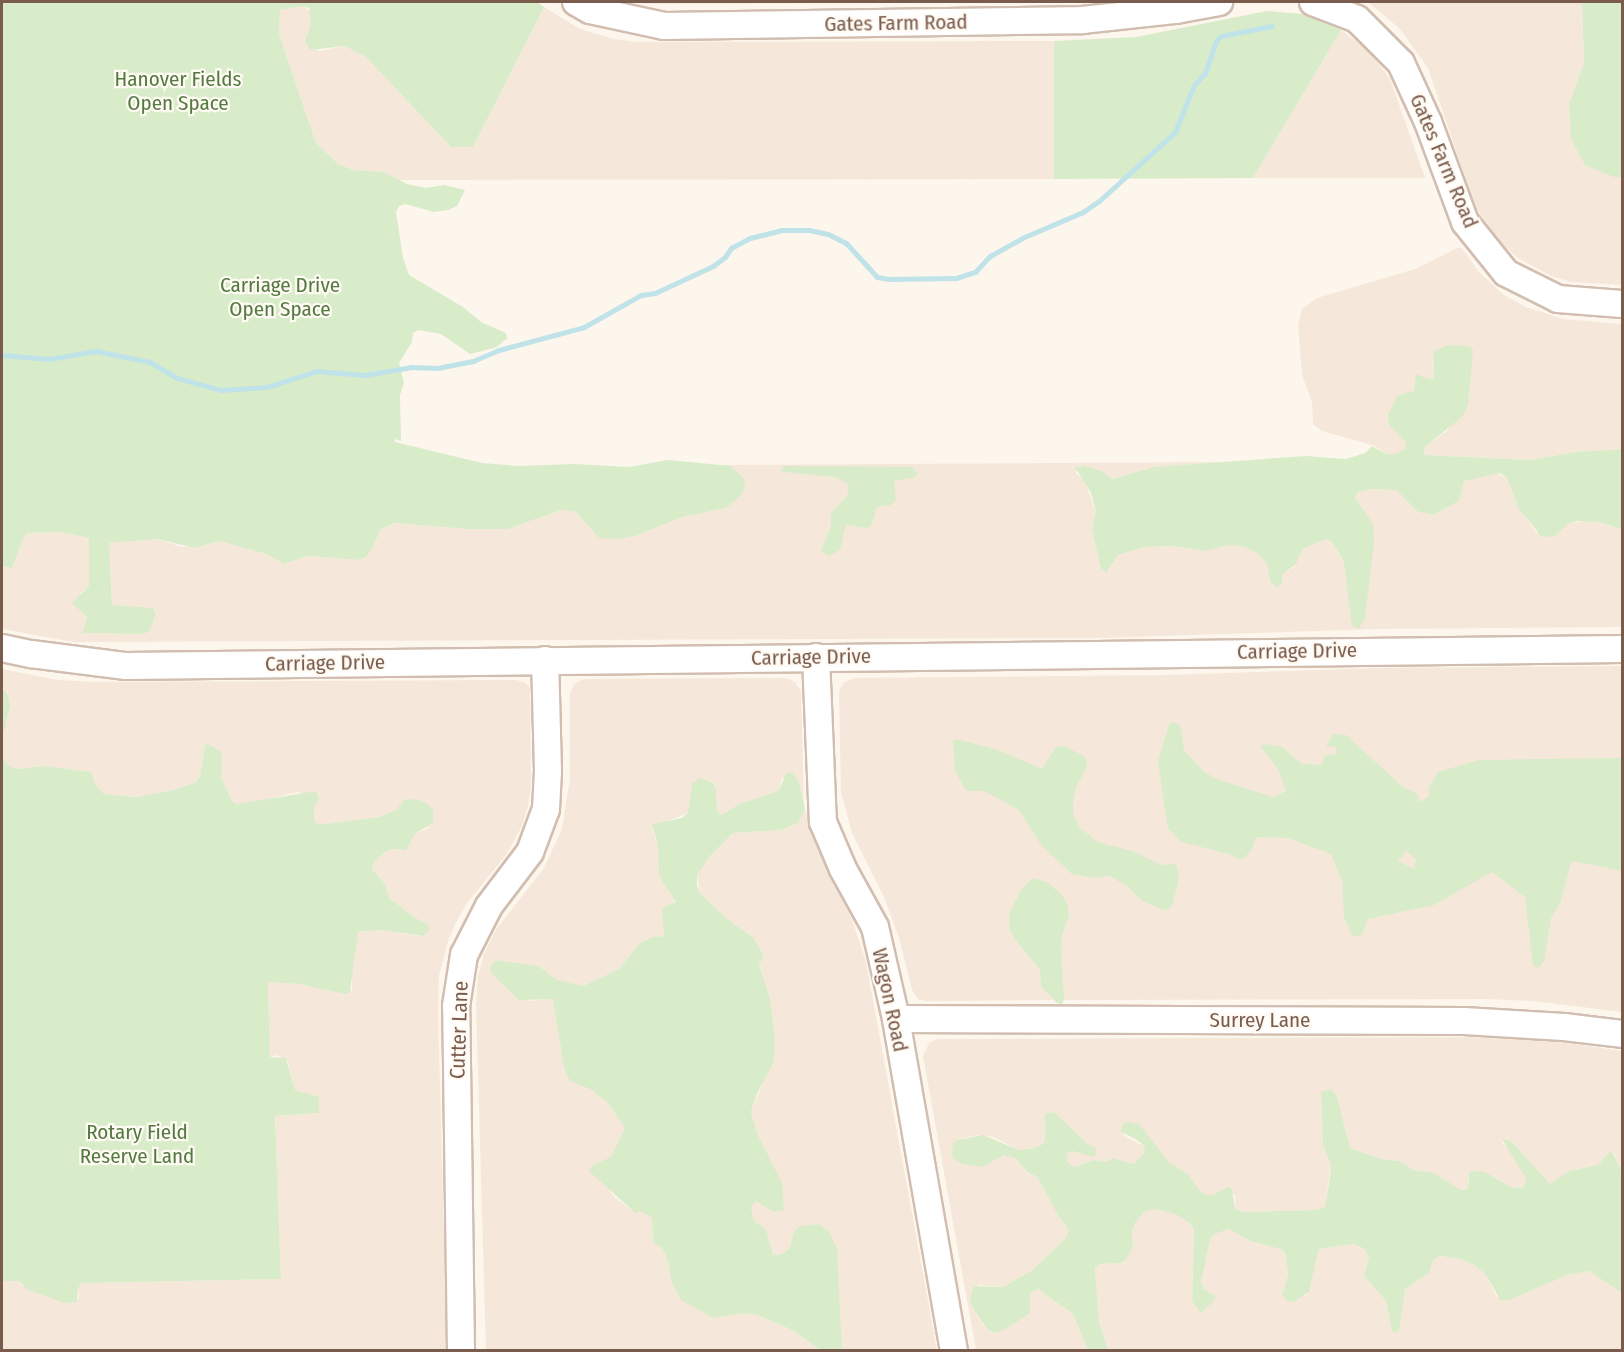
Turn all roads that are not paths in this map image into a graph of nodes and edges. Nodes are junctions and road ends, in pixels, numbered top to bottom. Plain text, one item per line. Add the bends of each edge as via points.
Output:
1 (576, 2) edge
2 (1219, 2) edge
3 (1313, 2) edge
4 (1623, 304) edge
5 (2, 648) edge
6 (1623, 649) edge
7 (816, 657) junction
8 (545, 660) junction
9 (896, 1019) junction
10 (1623, 1034) edge
11 (461, 1350) edge
12 (954, 1350) edge

1 - 2 street, Gates Farm Road via 590,10 664,26 1083,20
3 - 4 street, Gates Farm Road via 1357,19 1401,63 1428,122 1465,222 1506,273 1558,299
5 - 8 street, Carriage Drive via 126,666
6 - 7 street, Carriage Drive
7 - 8 street, Carriage Drive
7 - 9 street, Wagon Road via 823,822 875,927
8 - 11 street, Cutter Lane via 546,809 530,852 489,906 464,955 456,1006
9 - 10 street, Surrey Lane via 1464,1021
9 - 12 street, Wagon Road

